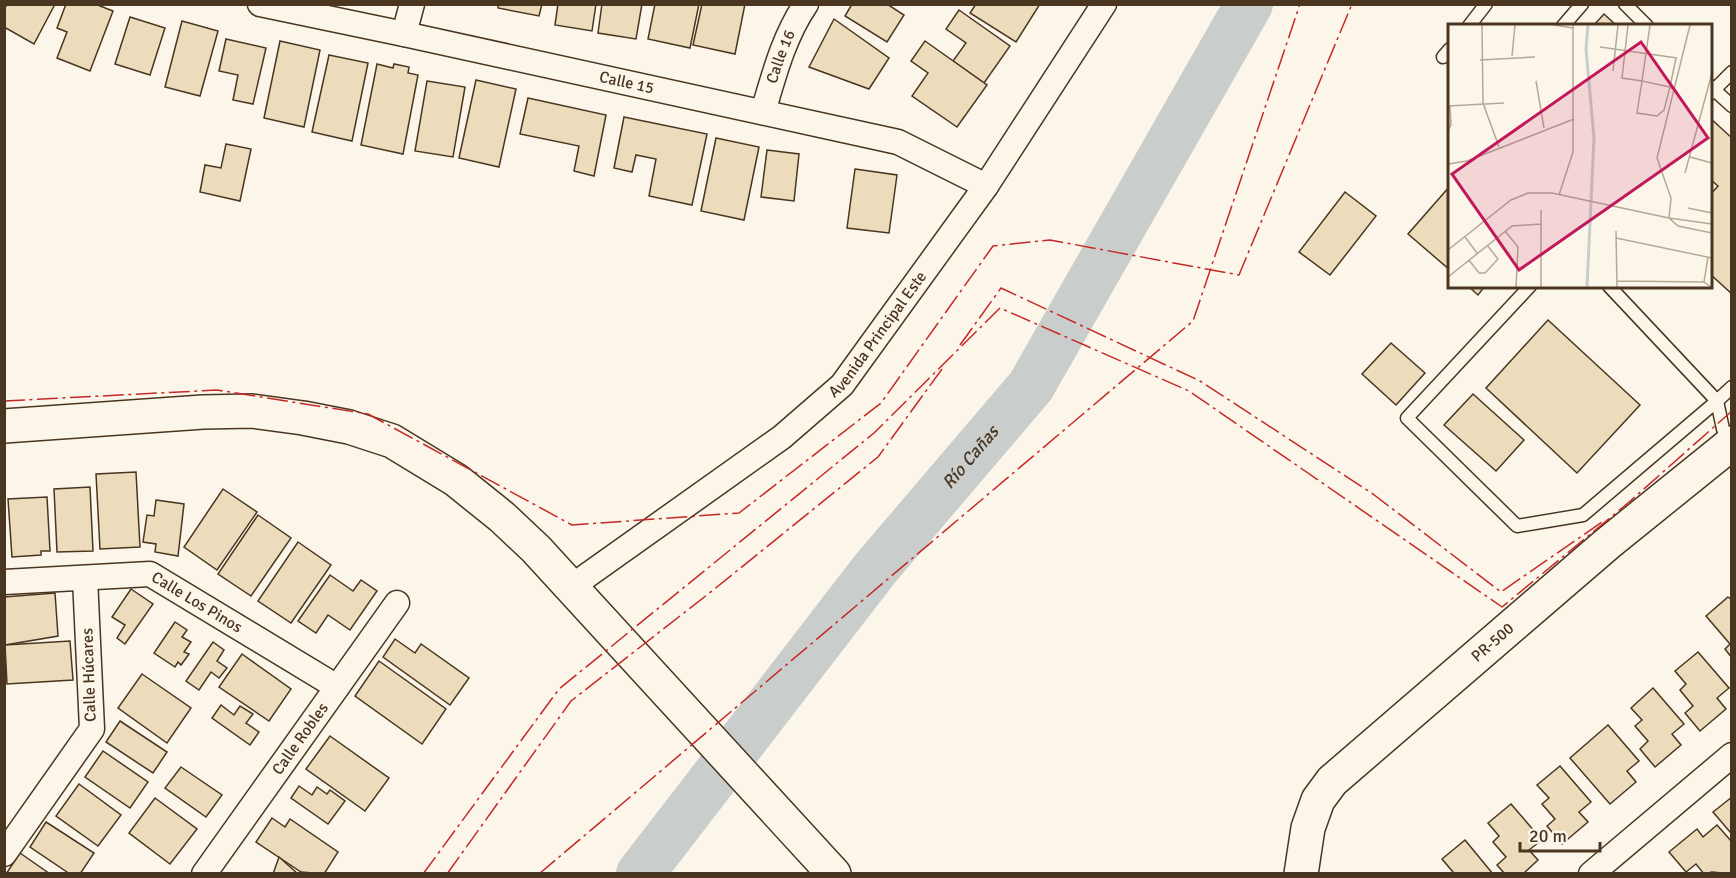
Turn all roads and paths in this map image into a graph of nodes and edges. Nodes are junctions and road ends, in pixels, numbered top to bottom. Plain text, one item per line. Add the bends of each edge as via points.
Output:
1 (260, 4) edge
2 (412, 4) edge
3 (806, 4) edge
4 (1104, 4) edge
5 (1486, 4) edge
6 (1582, 4) edge
7 (1625, 4) edge
8 (1471, 24) edge
9 (1565, 24) edge
10 (1645, 24) edge
11 (404, 34) junction
12 (1731, 72) edge
13 (1712, 90) edge
14 (1731, 106) edge
15 (763, 112) junction
16 (986, 186) junction
17 (1528, 288) edge
18 (1611, 288) edge
19 (1731, 387) edge
20 (1717, 401) junction
21 (4, 426) edge
22 (1731, 443) edge
23 (85, 578) junction
24 (4, 582) edge
25 (571, 587) junction
26 (397, 603) dead end
27 (337, 687) junction
28 (1731, 755) edge
29 (4, 854) edge
30 (826, 865) edge
31 (204, 873) edge
32 (1301, 873) edge
33 (1590, 873) edge

1 - 11 street, Calle 15
2 - 11 street
3 - 15 street, Calle 16 via 795,20
4 - 16 street, Avenida Principal Este
5 - 8 lane
6 - 9 lane
7 - 10 lane
11 - 15 street, Calle 15
12 - 13 lane
13 - 14 lane
15 - 16 street, Calle 15 via 898,142
16 - 25 street, Avenida Principal Este via 842,385 782,437
17 - 20 lane via 1407,418 1517,526 1583,515
18 - 20 lane
19 - 20 lane
20 - 22 lane via 1723,429
21 - 25 highway via 252,411 350,428 392,441 456,480 502,517
22 - 32 highway, PR-500 / PR-500 via 1607,544 1332,781 1318,800 1308,828
23 - 24 street, Calle Los Pinos
23 - 27 street, Calle Los Pinos via 150,574
23 - 29 street, Calle Húcares via 92,729
25 - 30 highway
26 - 27 street, Calle Robles
27 - 31 street, Calle Robles
28 - 33 street

